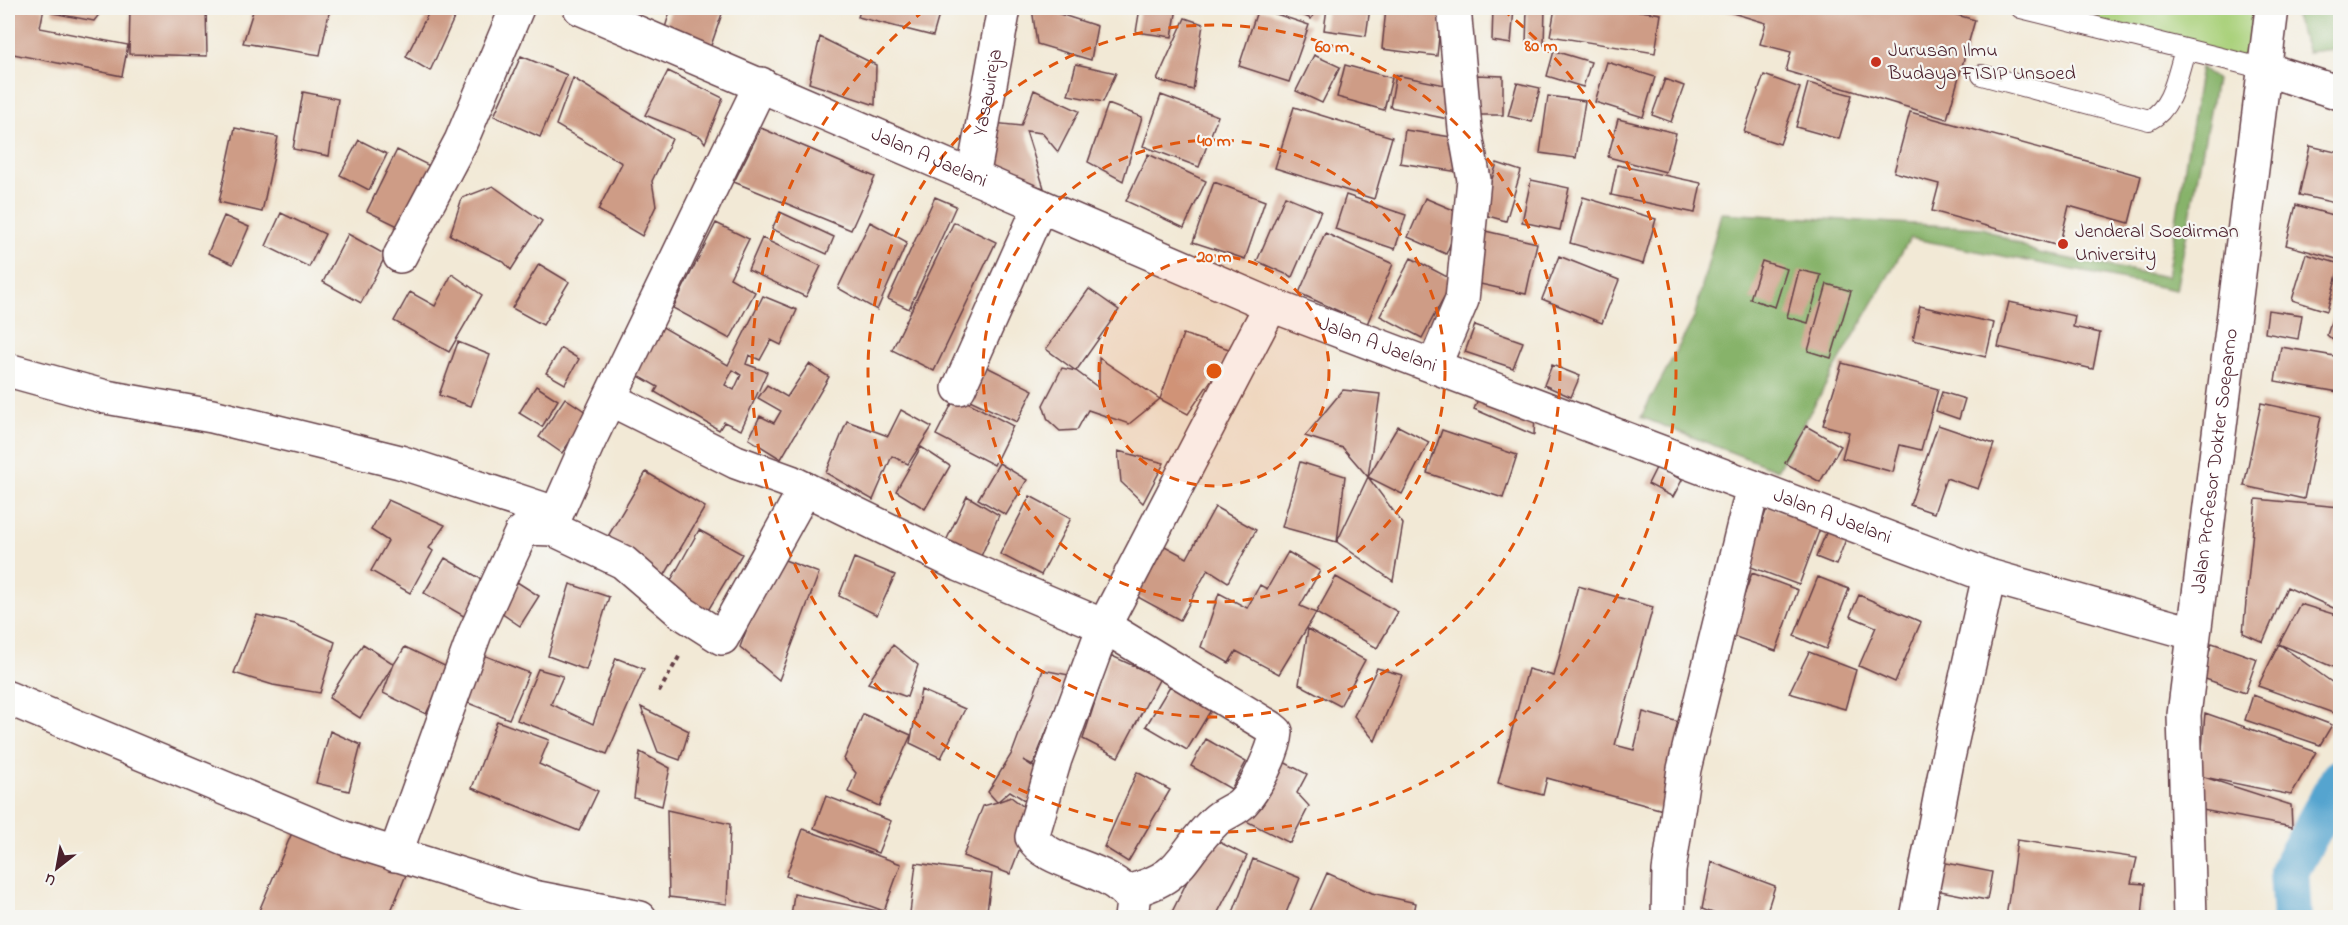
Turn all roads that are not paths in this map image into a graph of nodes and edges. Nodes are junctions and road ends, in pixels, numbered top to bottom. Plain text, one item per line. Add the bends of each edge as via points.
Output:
1 (517, 8) edge
2 (580, 8) edge
3 (1004, 8) edge
4 (1454, 8) edge
5 (2021, 8) edge
6 (2272, 8) edge
7 (2186, 50) junction
8 (2265, 69) junction
9 (1982, 75) dead end
10 (761, 84) junction
11 (2340, 93) edge
12 (973, 177) junction
13 (1040, 206) junction
14 (400, 256) dead end
15 (1271, 305) junction
16 (1434, 366) junction
17 (8, 370) edge
18 (959, 388) dead end
19 (610, 399) junction
20 (1754, 487) junction
21 (805, 489) junction
22 (554, 521) junction
23 (1989, 576) junction
24 (1104, 626) junction
25 (2192, 633) junction
26 (8, 698) edge
27 (395, 855) junction
28 (1129, 905) edge
29 (529, 907) edge
30 (640, 918) edge
31 (1668, 918) edge
32 (1917, 918) edge
33 (2190, 918) edge

1 - 14 street via 461,141
2 - 10 street, Jalan A Jaelani
3 - 12 street, Yasawireja
4 - 16 street via 1465,129 1474,180 1462,300
5 - 7 lane
6 - 8 street, Jalan Profesor Dokter Soeparno
7 - 8 lane
7 - 9 lane via 2166,106 2160,115 2149,120
8 - 11 street
8 - 25 street, Jalan Profesor Dokter Soeparno
10 - 12 street, Jalan A Jaelani
10 - 19 street
12 - 13 street, Jalan A Jaelani
13 - 15 street, Jalan A Jaelani
13 - 18 street
15 - 16 street, Jalan A Jaelani
15 - 24 street
16 - 20 street, Jalan A Jaelani
17 - 22 street via 106,397 212,416 400,462
19 - 21 street via 736,462
19 - 22 street
20 - 23 street, Jalan A Jaelani
20 - 31 street via 1684,769 1669,871
21 - 22 street via 722,638 681,612 623,562
21 - 24 street via 960,565
22 - 27 street via 521,533 475,633
23 - 25 street, Jalan A Jaelani
23 - 32 street
24 - 28 street via 1055,759 1032,837 1044,850 1116,881
24 - 28 street via 1275,732 1274,747 1241,805 1215,821 1177,869
25 - 33 street, Jalan Profesor Dokter Soeparno via 2184,715
26 - 27 street via 344,838
27 - 29 street
29 - 30 street

